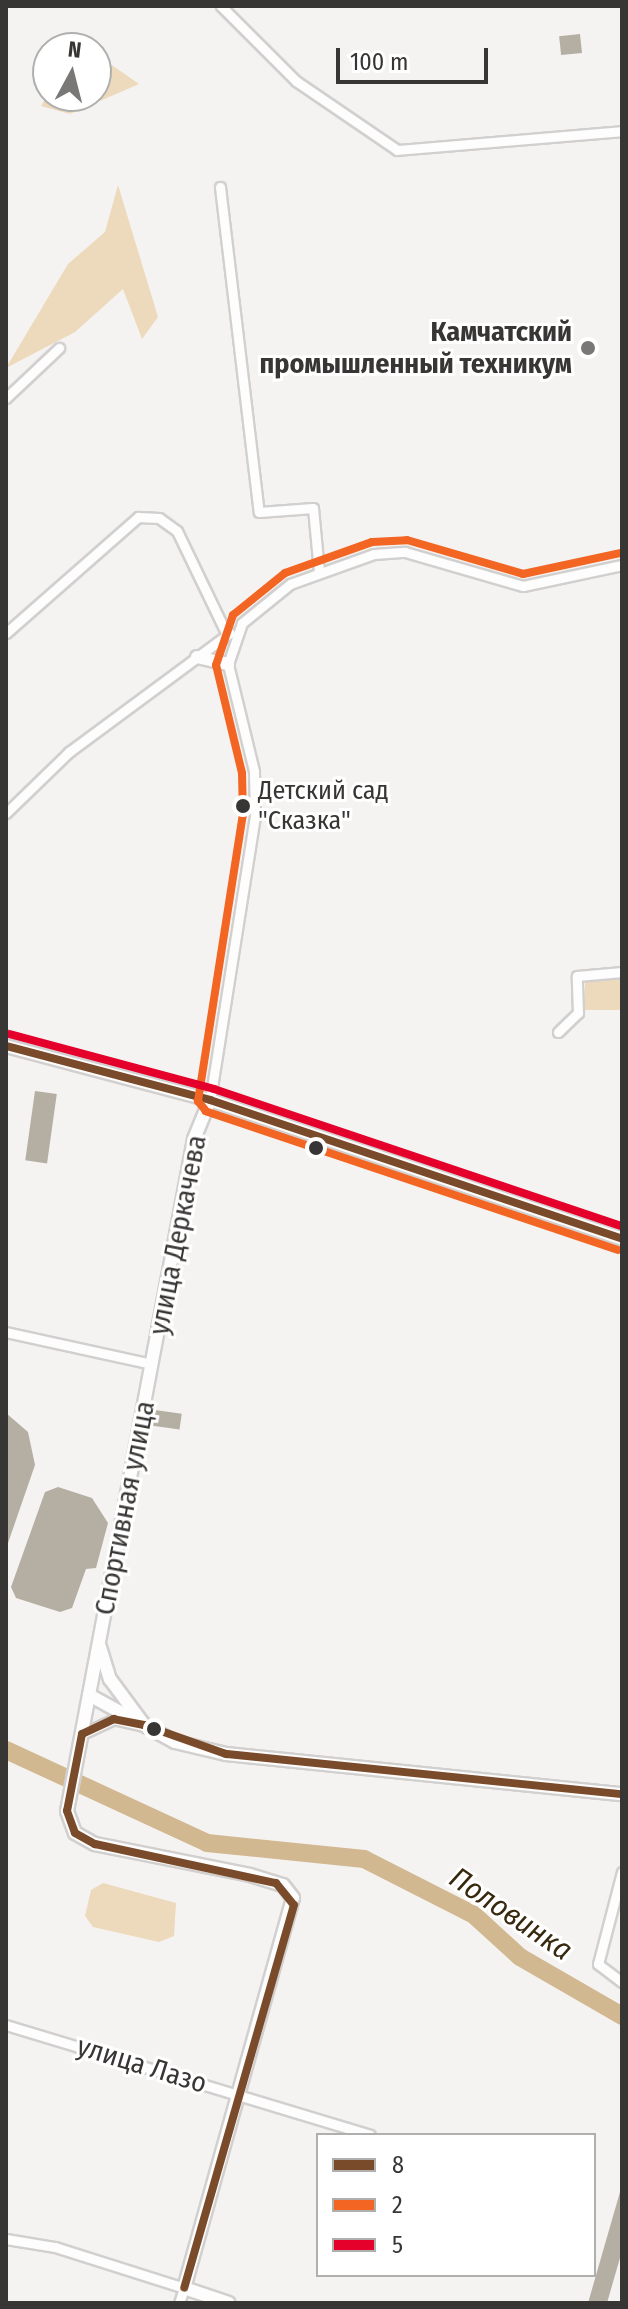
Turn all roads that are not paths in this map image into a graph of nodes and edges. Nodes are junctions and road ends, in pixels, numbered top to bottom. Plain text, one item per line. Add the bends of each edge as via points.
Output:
1 (221, 6) edge
2 (622, 131) edge
3 (220, 187) dead end
4 (59, 348) dead end
5 (6, 398) edge
6 (622, 565) edge
7 (319, 571) junction
8 (242, 623) junction
9 (6, 633) edge
10 (227, 635) junction
11 (197, 657) junction
12 (228, 664) junction
13 (6, 813) edge
14 (622, 972) edge
15 (558, 1032) dead end
16 (6, 1046) edge
17 (210, 1100) junction
18 (622, 1239) edge
19 (6, 1332) edge
20 (152, 1368) junction
21 (99, 1645) junction
22 (89, 1695) junction
23 (144, 1725) junction
24 (81, 1738) junction
25 (622, 1794) edge
26 (622, 1872) edge
27 (622, 1982) edge
28 (6, 2025) edge
29 (240, 2095) junction
30 (364, 2133) edge
31 (6, 2239) edge
32 (184, 2288) junction
33 (179, 2303) edge
34 (229, 2303) edge

1 - 2 street via 296,81 397,150
3 - 7 street via 259,512 313,508
4 - 5 street
6 - 7 street via 523,586 405,552
7 - 8 street via 263,602
8 - 10 street
8 - 12 street
9 - 10 street via 138,517 159,518 177,531
10 - 11 street
11 - 12 street
11 - 13 street via 69,752
12 - 17 street via 254,771 255,816
14 - 15 street via 577,976 578,1013
16 - 17 street
17 - 18 street
17 - 20 street, улица Деркачева via 194,1139
19 - 20 street
20 - 21 street, Спортивная улица
21 - 22 street, Спортивная улица
21 - 23 street via 110,1679
22 - 23 street
22 - 24 street, Спортивная улица
23 - 24 street via 114,1719
23 - 25 street via 226,1754
24 - 29 street, Спортивная улица via 69,1824 95,1844 250,1875 283,1885 293,1898
26 - 27 street via 598,1964
28 - 29 street, улица Лазо
29 - 30 street, улица Лазо
29 - 32 street
31 - 32 street via 55,2247
32 - 33 street
32 - 34 street

